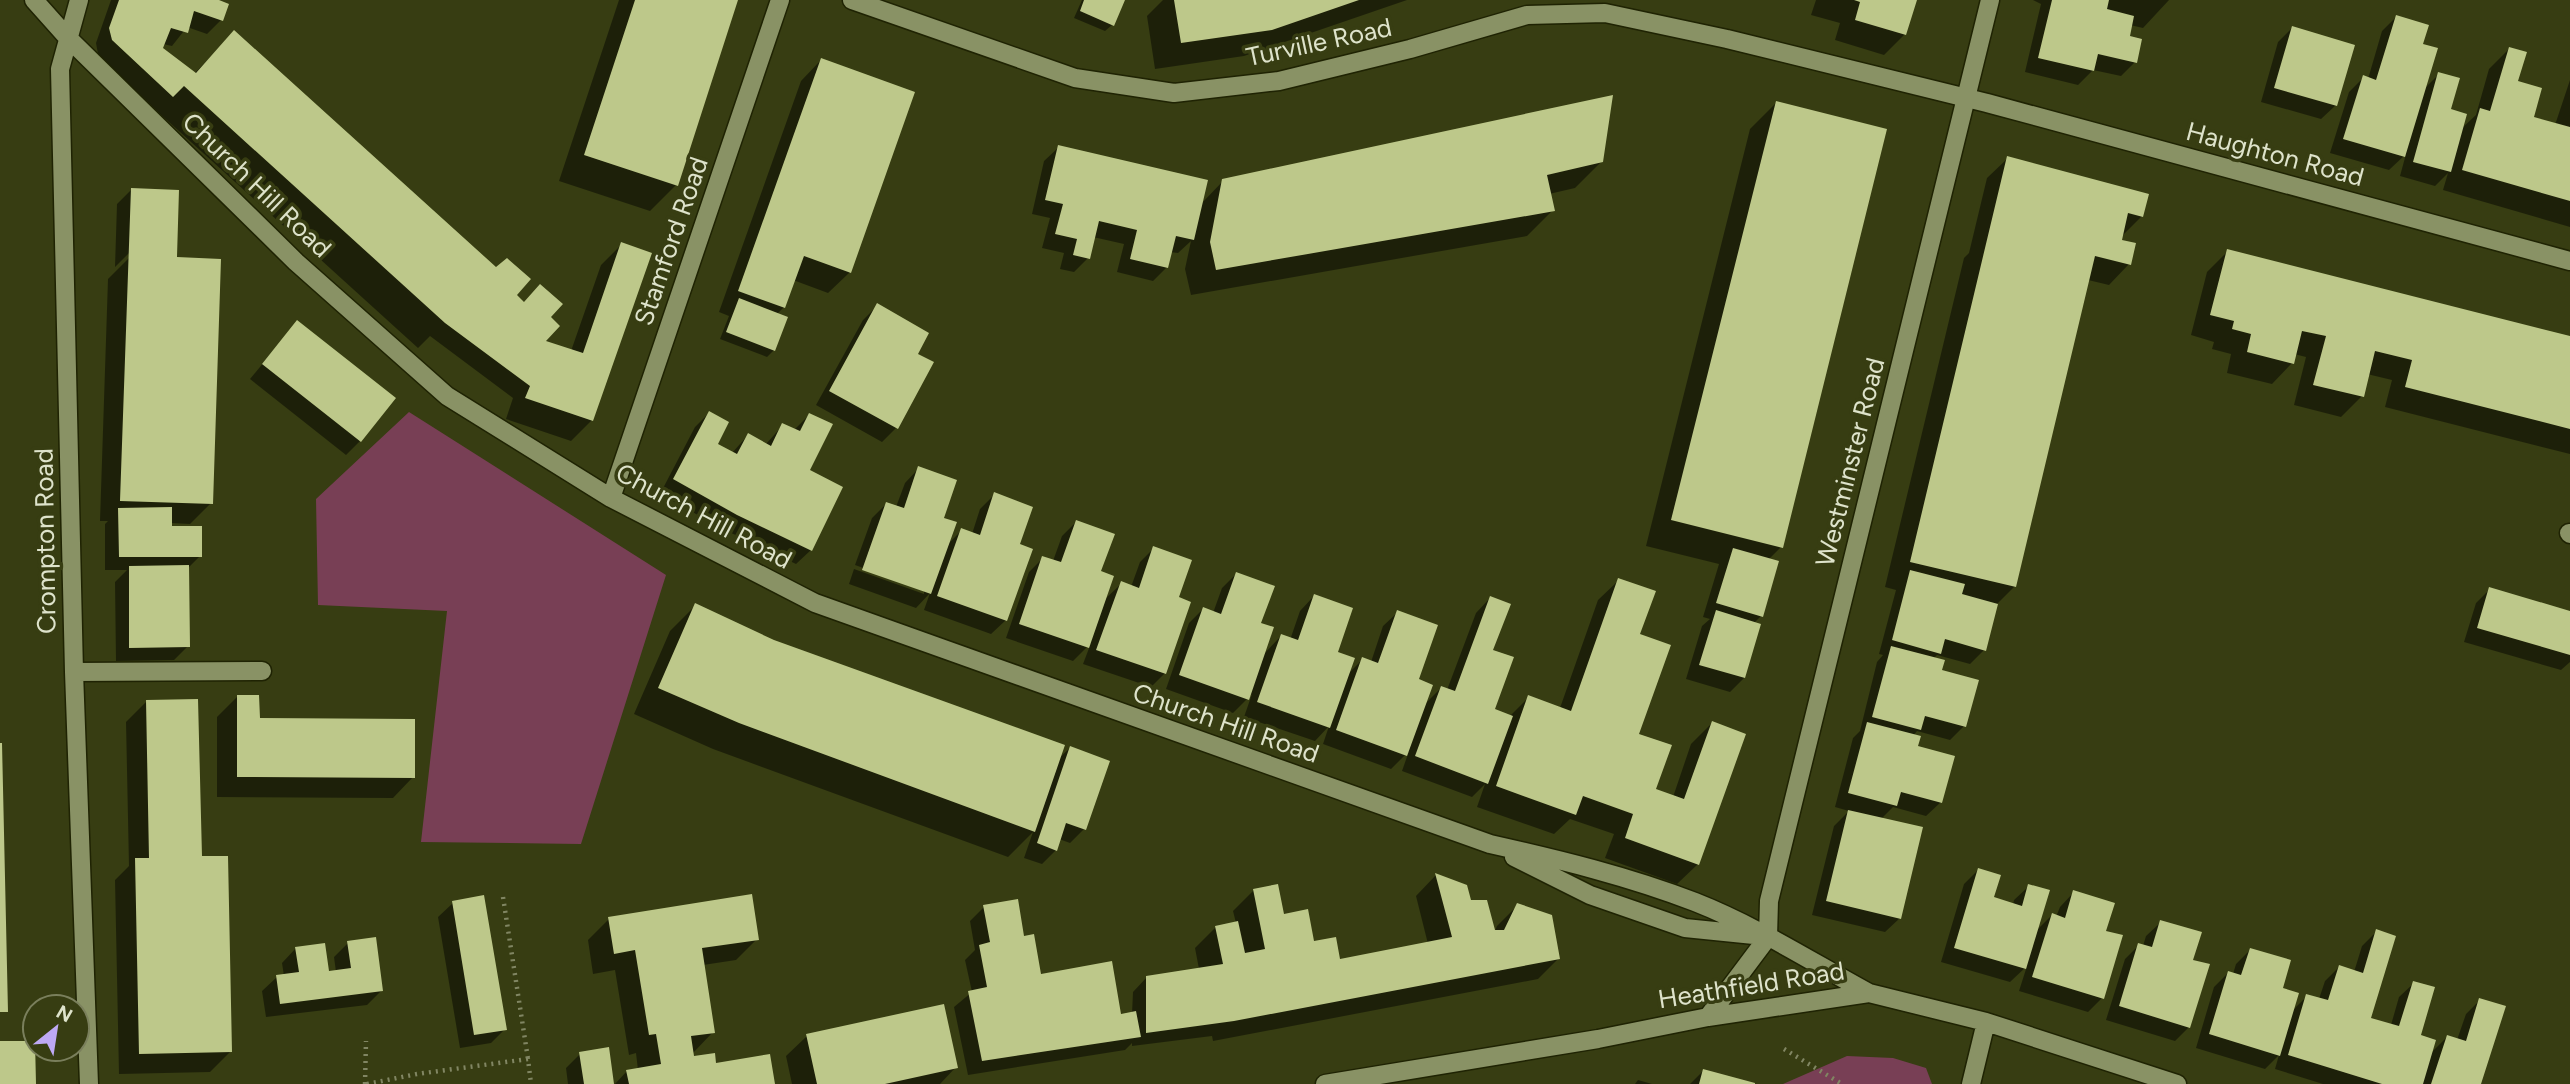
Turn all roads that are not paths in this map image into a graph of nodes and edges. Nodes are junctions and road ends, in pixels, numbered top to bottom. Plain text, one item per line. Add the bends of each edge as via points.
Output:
1 (34, 0) edge
2 (79, 0) edge
3 (780, 0) edge
4 (852, 0) edge
5 (1990, 0) edge
6 (68, 37) junction
7 (1966, 98) junction
8 (2570, 261) edge
9 (611, 498) junction
10 (262, 671) dead end
11 (74, 672) junction
12 (1490, 844) junction
13 (1768, 937) junction
14 (1870, 993) junction
15 (1707, 1017) junction
16 (1986, 1022) junction
17 (1354, 1081) edge
18 (89, 1084) edge
19 (1325, 1084) edge
20 (1971, 1084) edge
21 (2177, 1084) edge

1 - 6 street, Church Hill Road
2 - 6 street, Crompton Road
3 - 9 street, Stamford Road
4 - 7 street, Turville Road via 1075,78 1174,93 1279,81 1527,15 1605,13
5 - 7 street, Westminster Road
6 - 9 street, Church Hill Road via 296,262 447,396
6 - 11 street, Crompton Road via 60,69
7 - 8 street, Haughton Road
7 - 13 street, Westminster Road via 1769,901
9 - 12 street, Church Hill Road via 815,603
10 - 11 street
11 - 18 street, Crompton Road
12 - 13 street, Church Hill Road via 1598,869 1696,903
12 - 13 street, Church Hill Road via 1590,895 1685,928
13 - 14 street
13 - 15 street
14 - 15 street, Heathfield Road
14 - 16 street, Heathfield Road
15 - 17 street, Heathfield Road
16 - 20 street
16 - 21 street, Heathfield Road
17 - 19 street, Heathfield Road

